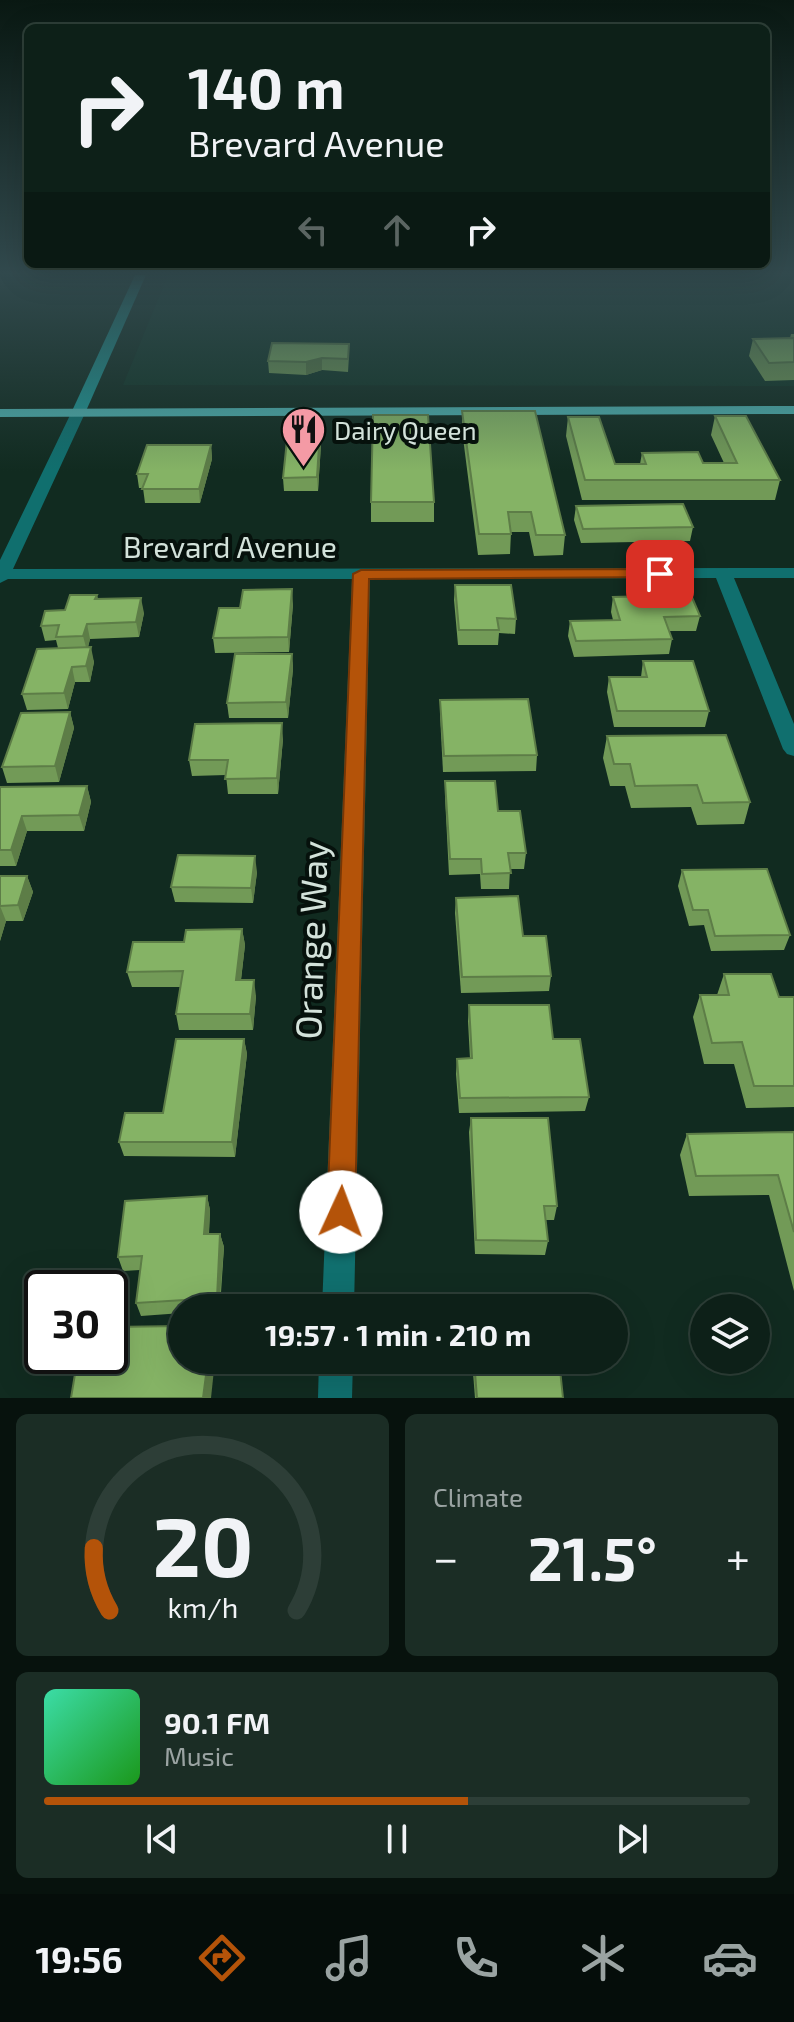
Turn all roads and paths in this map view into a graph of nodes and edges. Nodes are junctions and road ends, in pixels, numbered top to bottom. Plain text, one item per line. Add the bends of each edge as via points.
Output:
1 (111, 340) edge
2 (794, 410) edge
3 (79, 411) junction
4 (0, 413) edge
5 (723, 573) junction
6 (794, 573) edge
7 (361, 574) junction
8 (1, 576) edge
9 (794, 749) edge
10 (338, 1294) edge
11 (336, 1374) edge
12 (335, 1398) edge

1 - 3 street
2 - 3 main road
3 - 4 main road
3 - 8 street
5 - 6 street, Brevard Avenue
5 - 7 street, Brevard Avenue
5 - 9 street
7 - 8 street, Brevard Avenue
7 - 10 street, Orange Way
11 - 12 street

